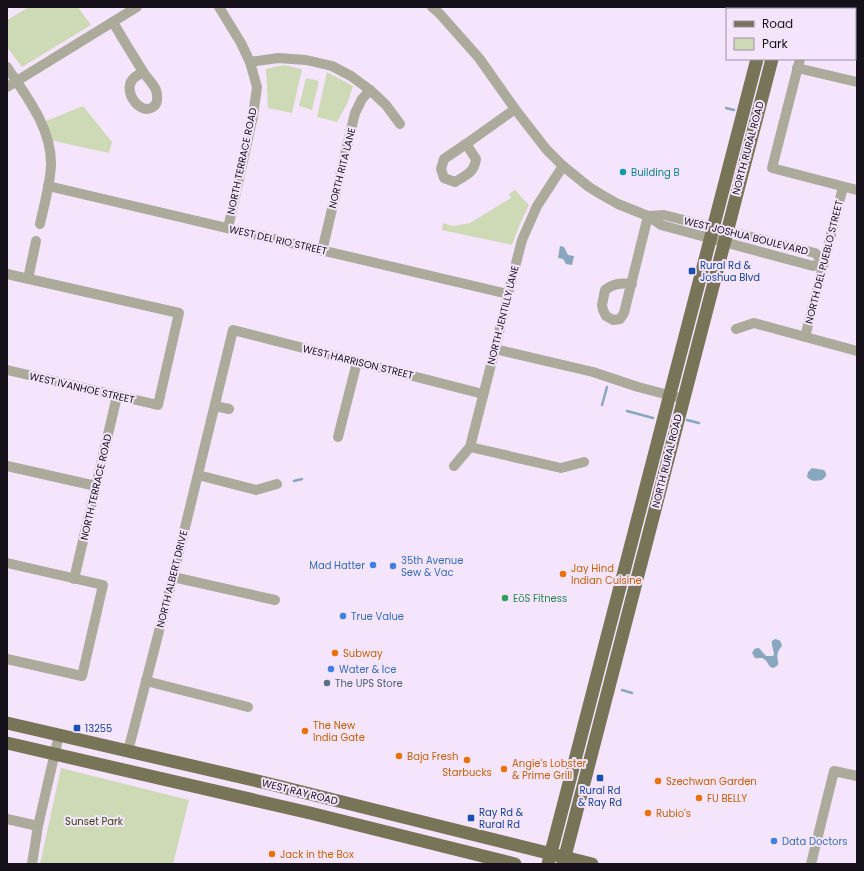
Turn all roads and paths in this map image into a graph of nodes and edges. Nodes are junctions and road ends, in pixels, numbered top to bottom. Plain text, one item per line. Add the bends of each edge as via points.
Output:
1 (137, 7) edge
2 (219, 7) edge
3 (432, 7) edge
4 (113, 22) junction
5 (757, 60) edge
6 (772, 60) edge
7 (250, 62) junction
8 (798, 63) edge
9 (7, 67) edge
10 (143, 72) dead end
11 (16, 82) junction
12 (857, 82) edge
13 (7, 87) edge
14 (370, 90) junction
15 (515, 109) junction
16 (400, 124) dead end
17 (466, 144) dead end
18 (563, 166) junction
19 (48, 186) junction
20 (843, 187) junction
21 (857, 190) edge
22 (648, 216) junction
23 (40, 224) dead end
24 (228, 228) junction
25 (712, 233) junction
26 (725, 236) junction
27 (36, 241) dead end
28 (322, 251) junction
29 (824, 262) junction
30 (7, 274) edge
31 (28, 279) junction
32 (632, 284) dead end
33 (508, 294) junction
34 (736, 329) dead end
35 (233, 330) joint
36 (806, 337) junction
37 (495, 349) junction
38 (857, 351) edge
39 (357, 362) junction
40 (7, 370) edge
41 (484, 394) junction
42 (669, 395) junction
43 (117, 396) junction
44 (684, 399) junction
45 (215, 406) junction
46 (229, 409) dead end
47 (338, 437) dead end
48 (470, 447) junction
49 (584, 462) dead end
50 (7, 466) edge
51 (454, 466) dead end
52 (198, 475) junction
53 (277, 484) dead end
54 (96, 486) junction
55 (7, 563) edge
56 (173, 577) junction
57 (74, 579) junction
58 (275, 600) dead end
59 (7, 659) edge
60 (146, 681) junction
61 (248, 707) dead end
62 (7, 723) edge
63 (59, 735) junction
64 (7, 743) edge
65 (128, 751) junction
66 (54, 754) junction
67 (857, 776) edge
68 (315, 795) junction
69 (310, 813) junction
70 (7, 819) edge
71 (38, 826) junction
72 (549, 860) edge
73 (564, 861) edge
74 (32, 864) edge
75 (515, 864) edge
76 (592, 864) edge
77 (811, 864) edge

1 - 4 street
2 - 7 street, NORTH TERRACE ROAD
3 - 15 street, WEST JOSHUA BOULEVARD via 479,58
4 - 10 street
4 - 11 street
5 - 25 main road, NORTH RURAL ROAD
6 - 26 main road, NORTH RURAL ROAD
7 - 14 street via 278,58 306,60 332,66 352,76
7 - 24 street, NORTH TERRACE ROAD via 256,87 253,116
8 - 12 street
8 - 20 street via 772,168
9 - 11 street
11 - 13 street
11 - 19 street via 35,109 48,140 51,163
14 - 16 street via 386,104
14 - 28 street, NORTH RITA LANE via 355,113
15 - 17 street
15 - 18 street, WEST JOSHUA BOULEVARD via 546,149
18 - 22 street, WEST JOSHUA BOULEVARD via 602,195
18 - 33 street, NORTH JENTILLY LANE via 537,206 522,240
19 - 23 street
19 - 24 street, WEST DEL RIO STREET
20 - 21 street
20 - 29 street, NORTH DEL PUEBLO STREET
22 - 25 street, WEST JOSHUA BOULEVARD via 664,215
22 - 32 street
24 - 28 street, WEST DEL RIO STREET
25 - 26 street, WEST JOSHUA BOULEVARD
25 - 42 main road, NORTH RURAL ROAD
26 - 29 street, WEST JOSHUA BOULEVARD via 813,266
26 - 44 main road, NORTH RURAL ROAD
27 - 31 street
28 - 33 street, WEST DEL RIO STREET
29 - 36 street, NORTH DEL PUEBLO STREET
30 - 31 street
31 - 43 street, WEST IVANHOE STREET via 179,313 158,405
33 - 37 street, NORTH JENTILLY LANE
34 - 36 street via 754,323
35 - 39 street, WEST HARRISON STREET
35 - 45 street, NORTH ALBERT DRIVE
36 - 38 street
37 - 41 street, NORTH JENTILLY LANE
37 - 42 street via 593,372
39 - 41 street, WEST HARRISON STREET
39 - 47 street
40 - 43 street, WEST IVANHOE STREET
41 - 48 street, NORTH JENTILLY LANE
42 - 44 street
42 - 72 main road, NORTH RURAL ROAD
43 - 54 street, NORTH TERRACE ROAD
44 - 73 main road, NORTH RURAL ROAD
45 - 46 street
45 - 52 street, NORTH ALBERT DRIVE
48 - 49 street via 561,468
48 - 51 street, NORTH JENTILLY LANE
50 - 54 street
52 - 53 street via 256,490
52 - 56 street, NORTH ALBERT DRIVE
54 - 57 street, NORTH TERRACE ROAD
55 - 57 street
56 - 58 street
56 - 60 street, NORTH ALBERT DRIVE
57 - 59 street via 103,585 82,676
60 - 61 street
60 - 65 street, NORTH ALBERT DRIVE
62 - 63 main road, WEST RAY ROAD
63 - 65 main road, WEST RAY ROAD
63 - 66 street
64 - 66 main road, WEST RAY ROAD
65 - 68 main road, WEST RAY ROAD
66 - 69 main road, WEST RAY ROAD
66 - 71 street
67 - 77 street via 834,771
68 - 69 main road
68 - 72 main road, WEST RAY ROAD
69 - 75 main road, WEST RAY ROAD
70 - 71 street
71 - 74 street
72 - 73 main road, WEST RAY ROAD
73 - 76 main road, WEST RAY ROAD

